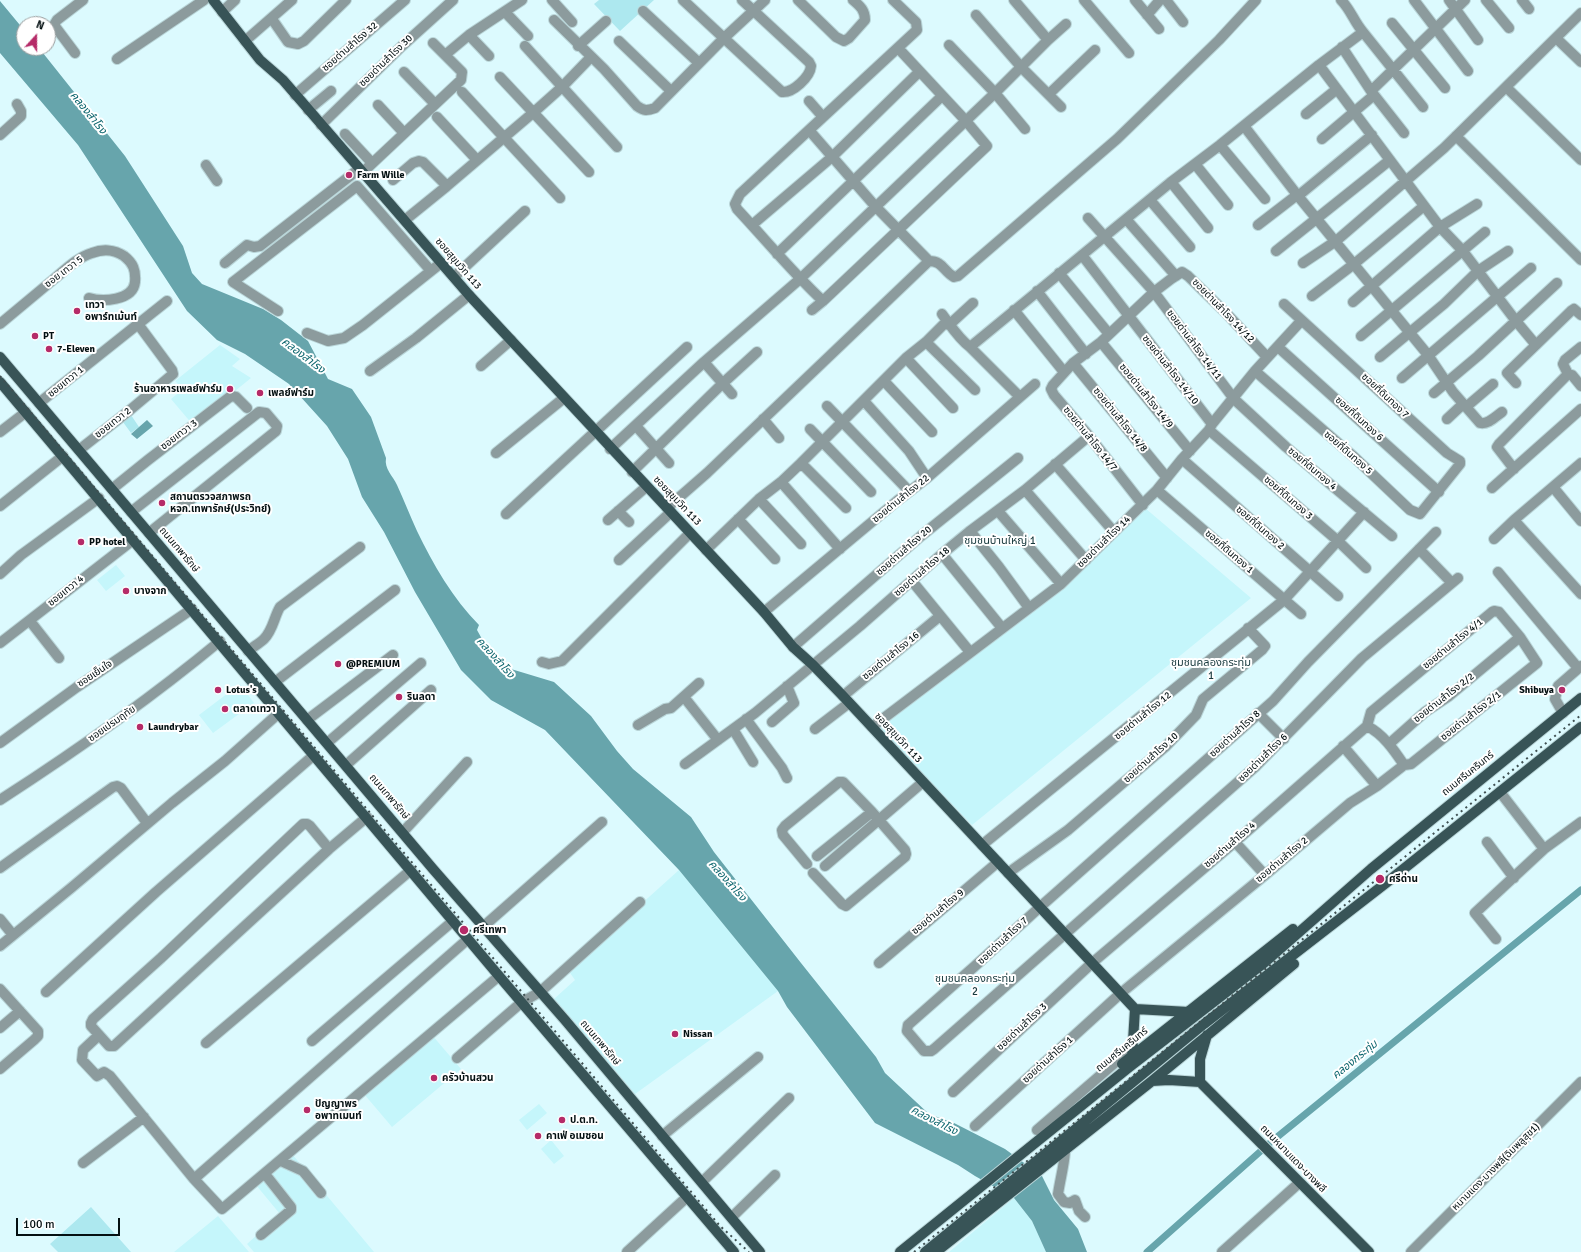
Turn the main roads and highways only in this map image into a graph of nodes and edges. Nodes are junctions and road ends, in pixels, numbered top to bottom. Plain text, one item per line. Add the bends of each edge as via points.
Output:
1 (213, 0) edge
2 (0, 357) edge
3 (0, 382) edge
4 (1581, 698) edge
5 (1581, 728) edge
6 (1371, 869) junction
7 (1386, 883) junction
8 (1136, 1009) junction
9 (1189, 1012) junction
10 (1208, 1035) junction
11 (1132, 1053) junction
12 (1152, 1081) junction
13 (1200, 1082) junction
14 (895, 1251) edge
15 (734, 1252) edge
16 (760, 1252) edge
17 (925, 1252) edge
18 (936, 1252) edge
19 (1369, 1252) edge

1 - 8 main road, ซอยสุขุมวิท 113 via 260,60 283,80 469,295 764,612 793,647 872,727
2 - 16 main road, ถนนเทพารักษ์
3 - 15 main road
4 - 6 main road, ถนนศรีนครินทร์
5 - 7 main road
6 - 9 main road, ถนนศรีนครินทร์
6 - 14 main road, ถนนศรีนครินทร์ via 1264,962
7 - 10 main road via 1330,935
7 - 17 main road via 1204,1024
8 - 9 main road
8 - 11 main road
9 - 11 main road, ถนนศรีนครินทร์
10 - 12 main road
10 - 13 main road via 1200,1059
11 - 14 main road, ถนนศรีนครินทร์ via 1099,1084
12 - 13 main road
12 - 18 main road
13 - 19 main road, ถนนหนามแดง-บางพลี

